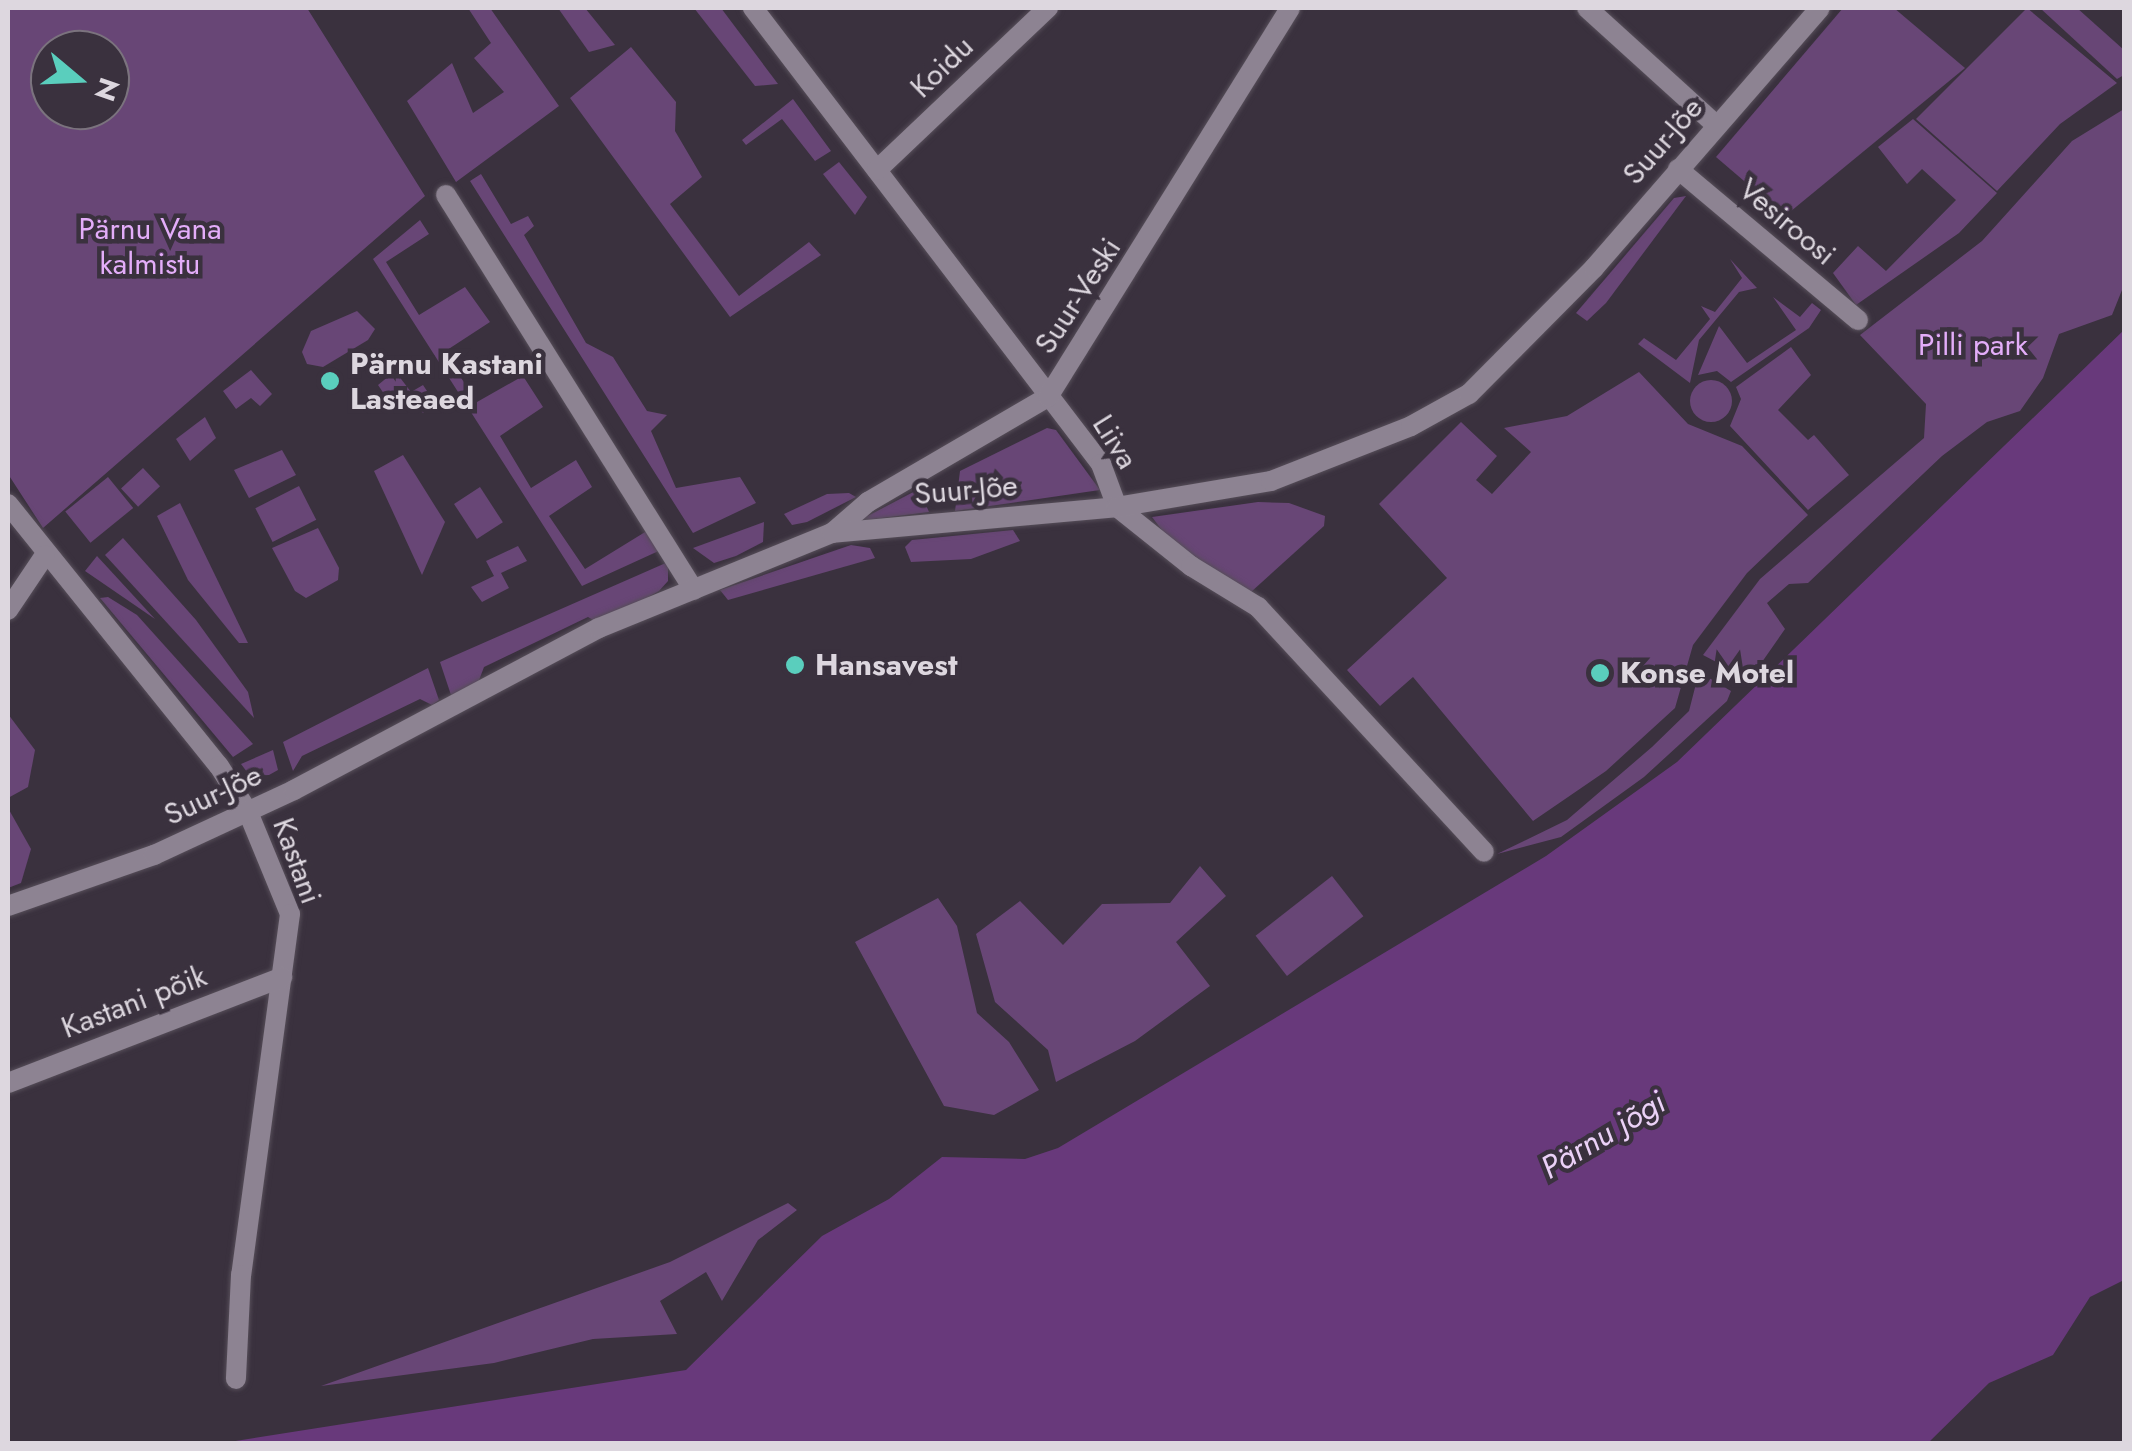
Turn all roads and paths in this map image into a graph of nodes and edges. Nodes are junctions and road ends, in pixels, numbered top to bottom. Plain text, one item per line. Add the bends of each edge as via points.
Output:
1 (753, 8) edge
2 (1048, 8) edge
3 (1290, 8) edge
4 (1587, 8) edge
5 (1820, 8) edge
6 (1716, 125) junction
7 (1678, 169) junction
8 (877, 170) junction
9 (446, 195) dead end
10 (1858, 320) dead end
11 (1048, 397) junction
12 (8, 504) edge
13 (1117, 506) junction
14 (832, 533) junction
15 (45, 555) junction
16 (13, 586) edge
17 (694, 590) junction
18 (8, 610) edge
19 (248, 812) junction
20 (1484, 852) dead end
21 (8, 906) edge
22 (282, 977) junction
23 (8, 1083) edge
24 (236, 1378) dead end

1 - 8 street, Liiva
2 - 8 street, Koidu
3 - 11 street, Suur-Veski
4 - 6 street
5 - 6 street, Suur-Jõe
6 - 7 street, Suur-Jõe
7 - 10 street, Vesiroosi
7 - 13 street, Suur-Jõe via 1594,268 1469,394 1385,438 1270,481
8 - 11 street, Liiva
9 - 17 street
11 - 13 street, Liiva via 1101,464
11 - 14 street, Suur-Veski via 868,502
12 - 15 street, Kastani
13 - 14 street, Suur-Jõe
13 - 20 street, Liiva via 1192,566 1258,607
14 - 17 street, Suur-Jõe
15 - 16 street
15 - 19 street, Kastani
16 - 18 street
17 - 19 street, Suur-Jõe via 599,628
19 - 21 street, Suur-Jõe via 72,889
19 - 22 street, Kastani via 290,914
22 - 23 street, Kastani põik
22 - 24 street, Kastani via 241,1275

